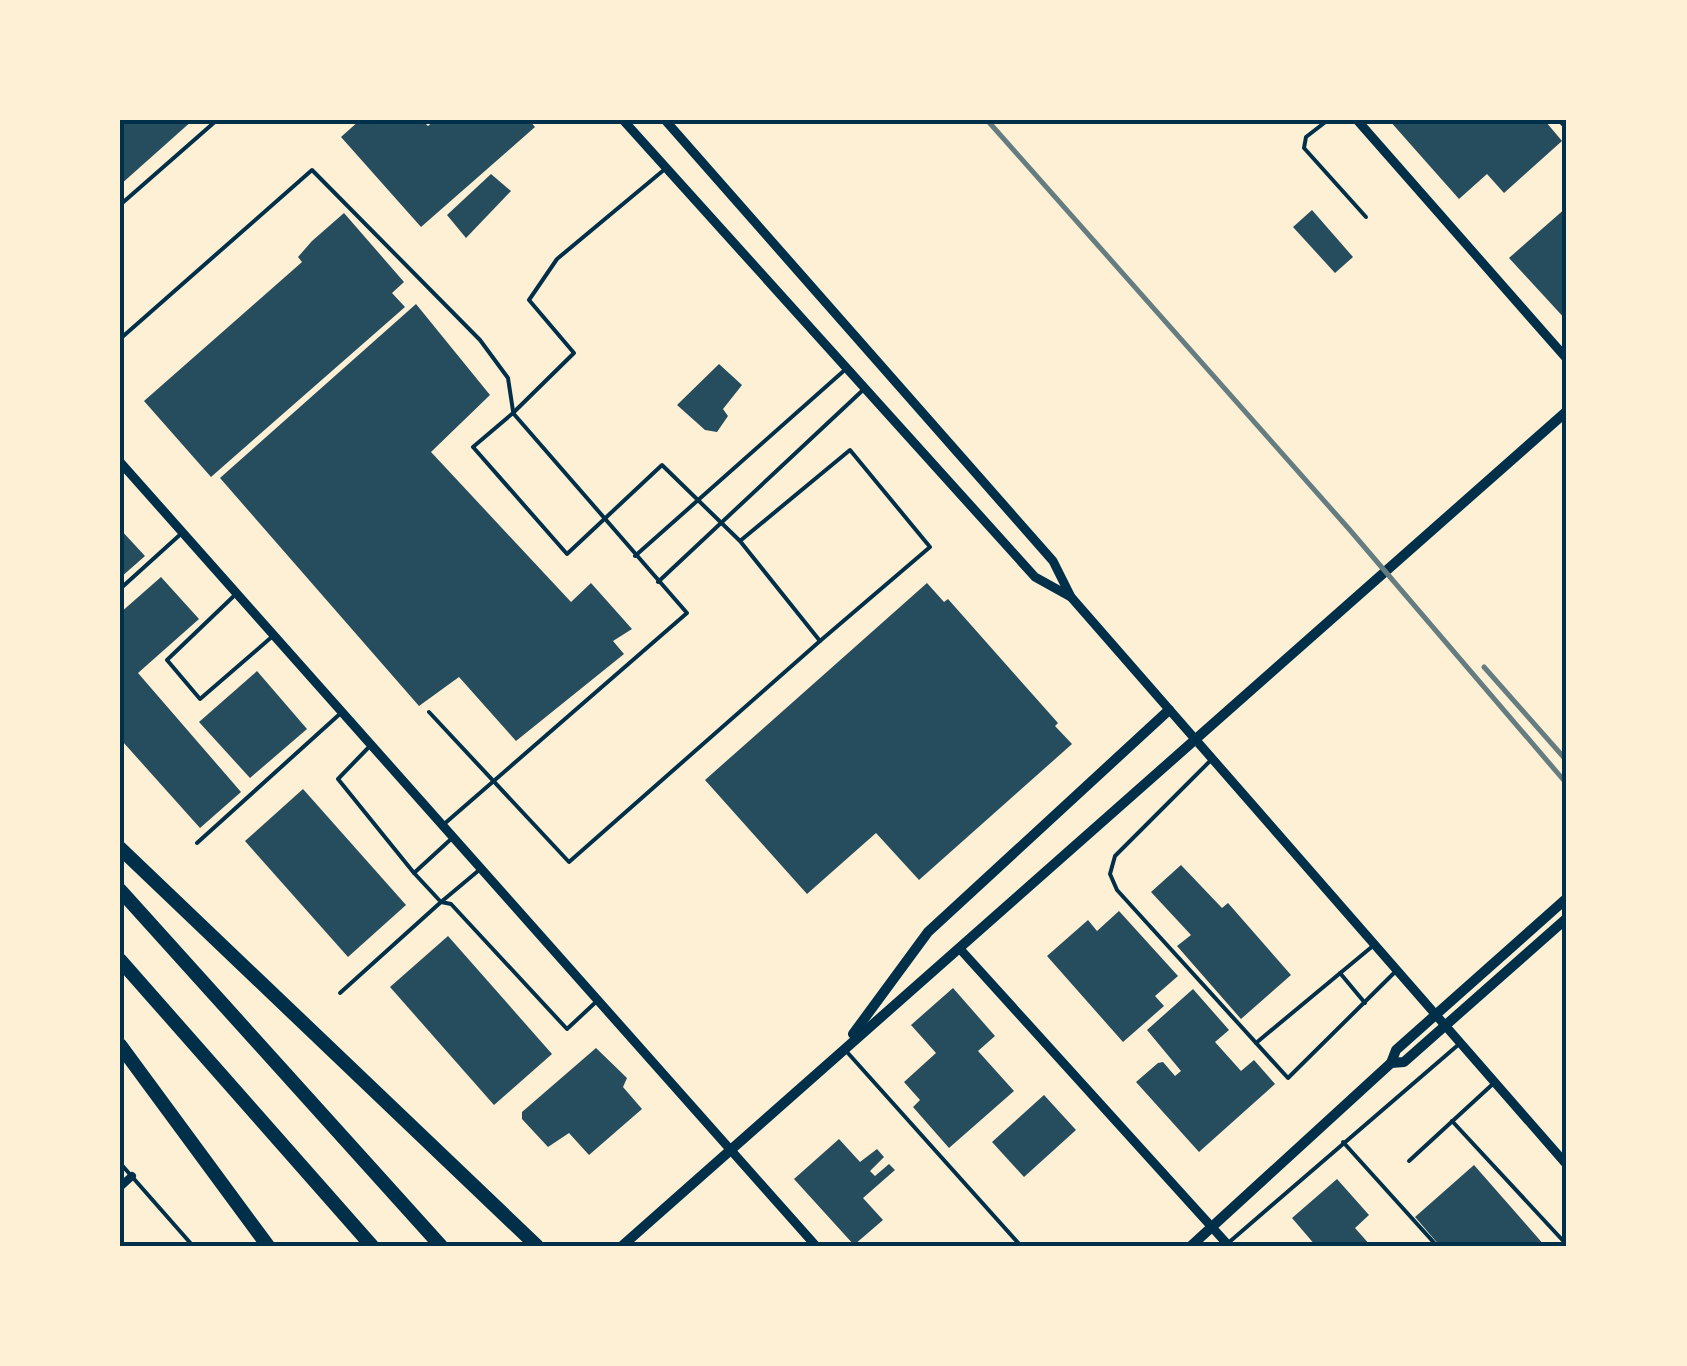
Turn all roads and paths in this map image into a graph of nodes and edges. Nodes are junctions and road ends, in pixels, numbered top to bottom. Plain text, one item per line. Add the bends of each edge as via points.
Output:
1 (216, 120) edge
2 (623, 120) edge
3 (665, 120) edge
4 (1328, 120) edge
5 (1357, 120) edge
6 (1559, 120) edge
7 (1567, 130) edge
8 (666, 168) junction
9 (120, 206) edge
10 (1366, 216) dead end
11 (120, 339) edge
12 (1567, 358) edge
13 (847, 368) junction
14 (865, 388) junction
15 (513, 412) junction
16 (1567, 412) edge
17 (121, 465) edge
18 (699, 498) junction
19 (603, 522) junction
20 (722, 523) junction
21 (183, 532) junction
22 (740, 541) junction
23 (635, 556) junction
24 (658, 582) junction
25 (120, 589) edge
26 (237, 594) junction
27 (1071, 597) junction
28 (274, 635) junction
29 (820, 641) junction
30 (1170, 710) junction
31 (343, 712) junction
32 (429, 712) dead end
33 (372, 744) junction
34 (1212, 758) junction
35 (494, 780) junction
36 (444, 825) junction
37 (454, 836) junction
38 (198, 843) dead end
39 (120, 848) edge
40 (482, 868) junction
41 (414, 873) junction
42 (120, 890) edge
43 (1567, 898) edge
44 (441, 902) junction
45 (1567, 918) edge
46 (1374, 944) junction
47 (960, 949) junction
48 (120, 960) edge
49 (1397, 970) junction
50 (1340, 974) junction
51 (340, 993) dead end
52 (599, 1000) junction
53 (1365, 1002) junction
54 (1256, 1043) junction
55 (1460, 1043) junction
56 (120, 1045) edge
57 (843, 1048) junction
58 (1391, 1063) junction
59 (1494, 1082) junction
60 (1452, 1121) junction
61 (1343, 1142) junction
62 (729, 1148) junction
63 (1409, 1161) dead end
64 (120, 1163) edge
65 (1567, 1165) edge
66 (132, 1176) junction
67 (120, 1187) edge
68 (1211, 1226) junction
69 (1228, 1245) edge
70 (1567, 1245) edge
71 (193, 1246) edge
72 (268, 1246) edge
73 (372, 1246) edge
74 (441, 1246) edge
75 (537, 1246) edge
76 (622, 1246) edge
77 (816, 1246) edge
78 (1022, 1246) edge
79 (1190, 1246) edge
80 (1437, 1246) edge

1 - 9 lane
2 - 8 street
3 - 27 street via 1054,561
4 - 10 lane via 1306,137 1304,148
5 - 12 street
6 - 7 lane
8 - 13 street
8 - 15 lane via 558,259 529,300 574,353
11 - 15 lane via 312,170 480,340 508,378
13 - 14 street
13 - 18 lane
14 - 20 lane
14 - 27 street via 1035,577
15 - 19 lane
15 - 19 lane via 473,447 567,554
16 - 47 main road
17 - 21 street
18 - 19 lane via 662,465
18 - 20 lane
18 - 23 lane
19 - 23 lane
20 - 22 lane
20 - 24 lane
21 - 25 lane
21 - 26 street
22 - 29 lane
22 - 29 lane via 850,450 930,547
23 - 24 lane
24 - 35 lane via 686,613
26 - 28 street
26 - 28 lane via 167,660 200,699
27 - 30 street
28 - 31 street
29 - 35 lane via 568,862
30 - 34 street
30 - 57 main road via 928,932
31 - 33 street
31 - 38 lane
32 - 35 lane
33 - 36 street
33 - 41 lane via 338,780
34 - 46 street
34 - 54 lane via 1115,856 1110,874 1117,890
35 - 36 lane
36 - 37 street
37 - 40 street
37 - 41 lane
39 - 75 highway
40 - 44 lane
40 - 52 street
41 - 44 lane
42 - 74 highway
43 - 58 main road via 1406,1040
44 - 51 lane
44 - 52 lane via 451,904 567,1029
45 - 58 main road via 1404,1062
46 - 49 street
46 - 50 lane
47 - 57 main road
47 - 68 street
48 - 73 highway
49 - 53 lane
49 - 55 street
50 - 53 lane
50 - 54 lane
52 - 62 street
53 - 54 lane via 1288,1078
55 - 59 street
55 - 61 lane
56 - 72 highway
57 - 62 main road
57 - 78 lane
58 - 68 main road
59 - 60 lane
59 - 65 street
60 - 63 lane
60 - 70 lane
61 - 69 lane
61 - 80 lane
62 - 76 main road
62 - 77 street
64 - 66 lane
66 - 67 street
66 - 71 lane
68 - 69 street
68 - 79 main road

